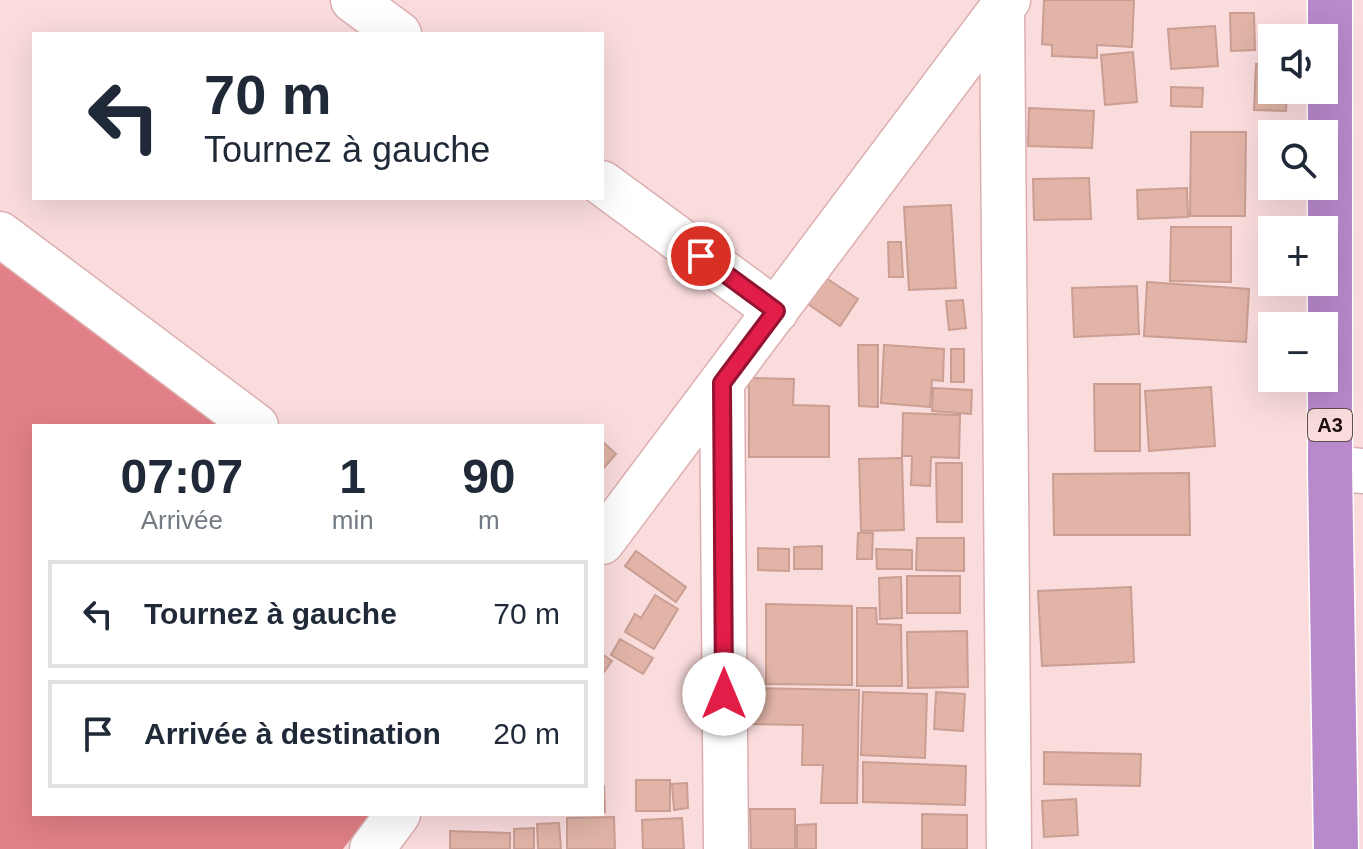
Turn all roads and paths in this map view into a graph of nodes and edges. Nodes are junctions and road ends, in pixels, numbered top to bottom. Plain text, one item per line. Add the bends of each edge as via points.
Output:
1 (353, 0) edge
2 (1330, 0) edge
3 (1005, 3) edge
4 (396, 32) edge
5 (604, 184) edge
6 (0, 234) edge
7 (776, 311) junction
8 (722, 383) junction
9 (253, 424) edge
10 (1346, 469) edge
11 (604, 539) edge
12 (397, 816) edge
13 (372, 849) edge
14 (726, 849) edge
15 (1009, 849) edge
16 (1336, 849) edge

1 - 4 street
2 - 10 highway, A3
3 - 7 street
3 - 15 street
5 - 7 street
6 - 9 street
7 - 8 street
8 - 11 street
8 - 14 street
10 - 16 highway, A3
12 - 13 street

